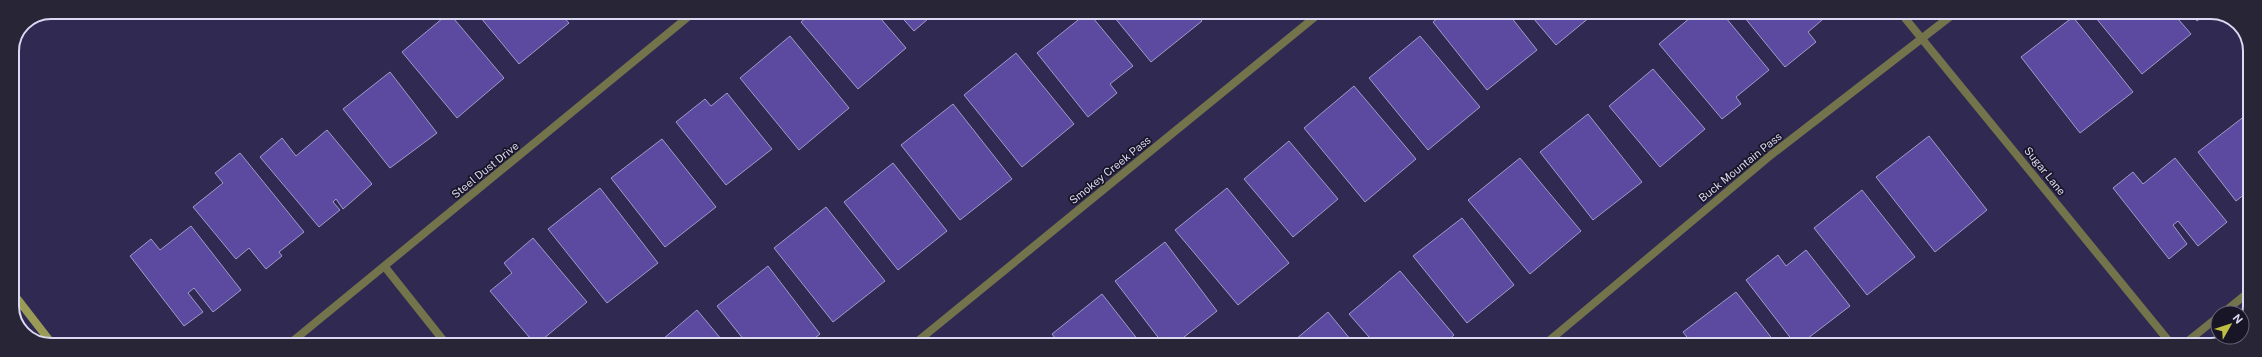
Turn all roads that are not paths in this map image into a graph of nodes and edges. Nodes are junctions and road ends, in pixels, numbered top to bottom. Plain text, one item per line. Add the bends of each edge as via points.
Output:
1 (686, 19) edge
2 (1313, 19) edge
3 (1906, 19) edge
4 (1947, 19) edge
5 (1922, 39) junction
6 (385, 267) junction
7 (2243, 296) edge
8 (19, 301) edge
9 (2232, 305) edge
10 (2210, 323) edge
11 (48, 338) edge
12 (297, 338) edge
13 (441, 338) edge
14 (922, 338) edge
15 (1552, 338) edge
16 (2166, 338) edge
17 (2192, 338) edge

1 - 6 street, Steel Dust Drive
2 - 14 street, Smokey Creek Pass
3 - 5 street, Sugar Lane
4 - 5 street, Buck Mountain Pass
5 - 15 street, Buck Mountain Pass via 1771,156
5 - 16 street, Sugar Lane
6 - 12 street, Steel Dust Drive
6 - 13 street
7 - 9 street
8 - 11 street
10 - 17 street

